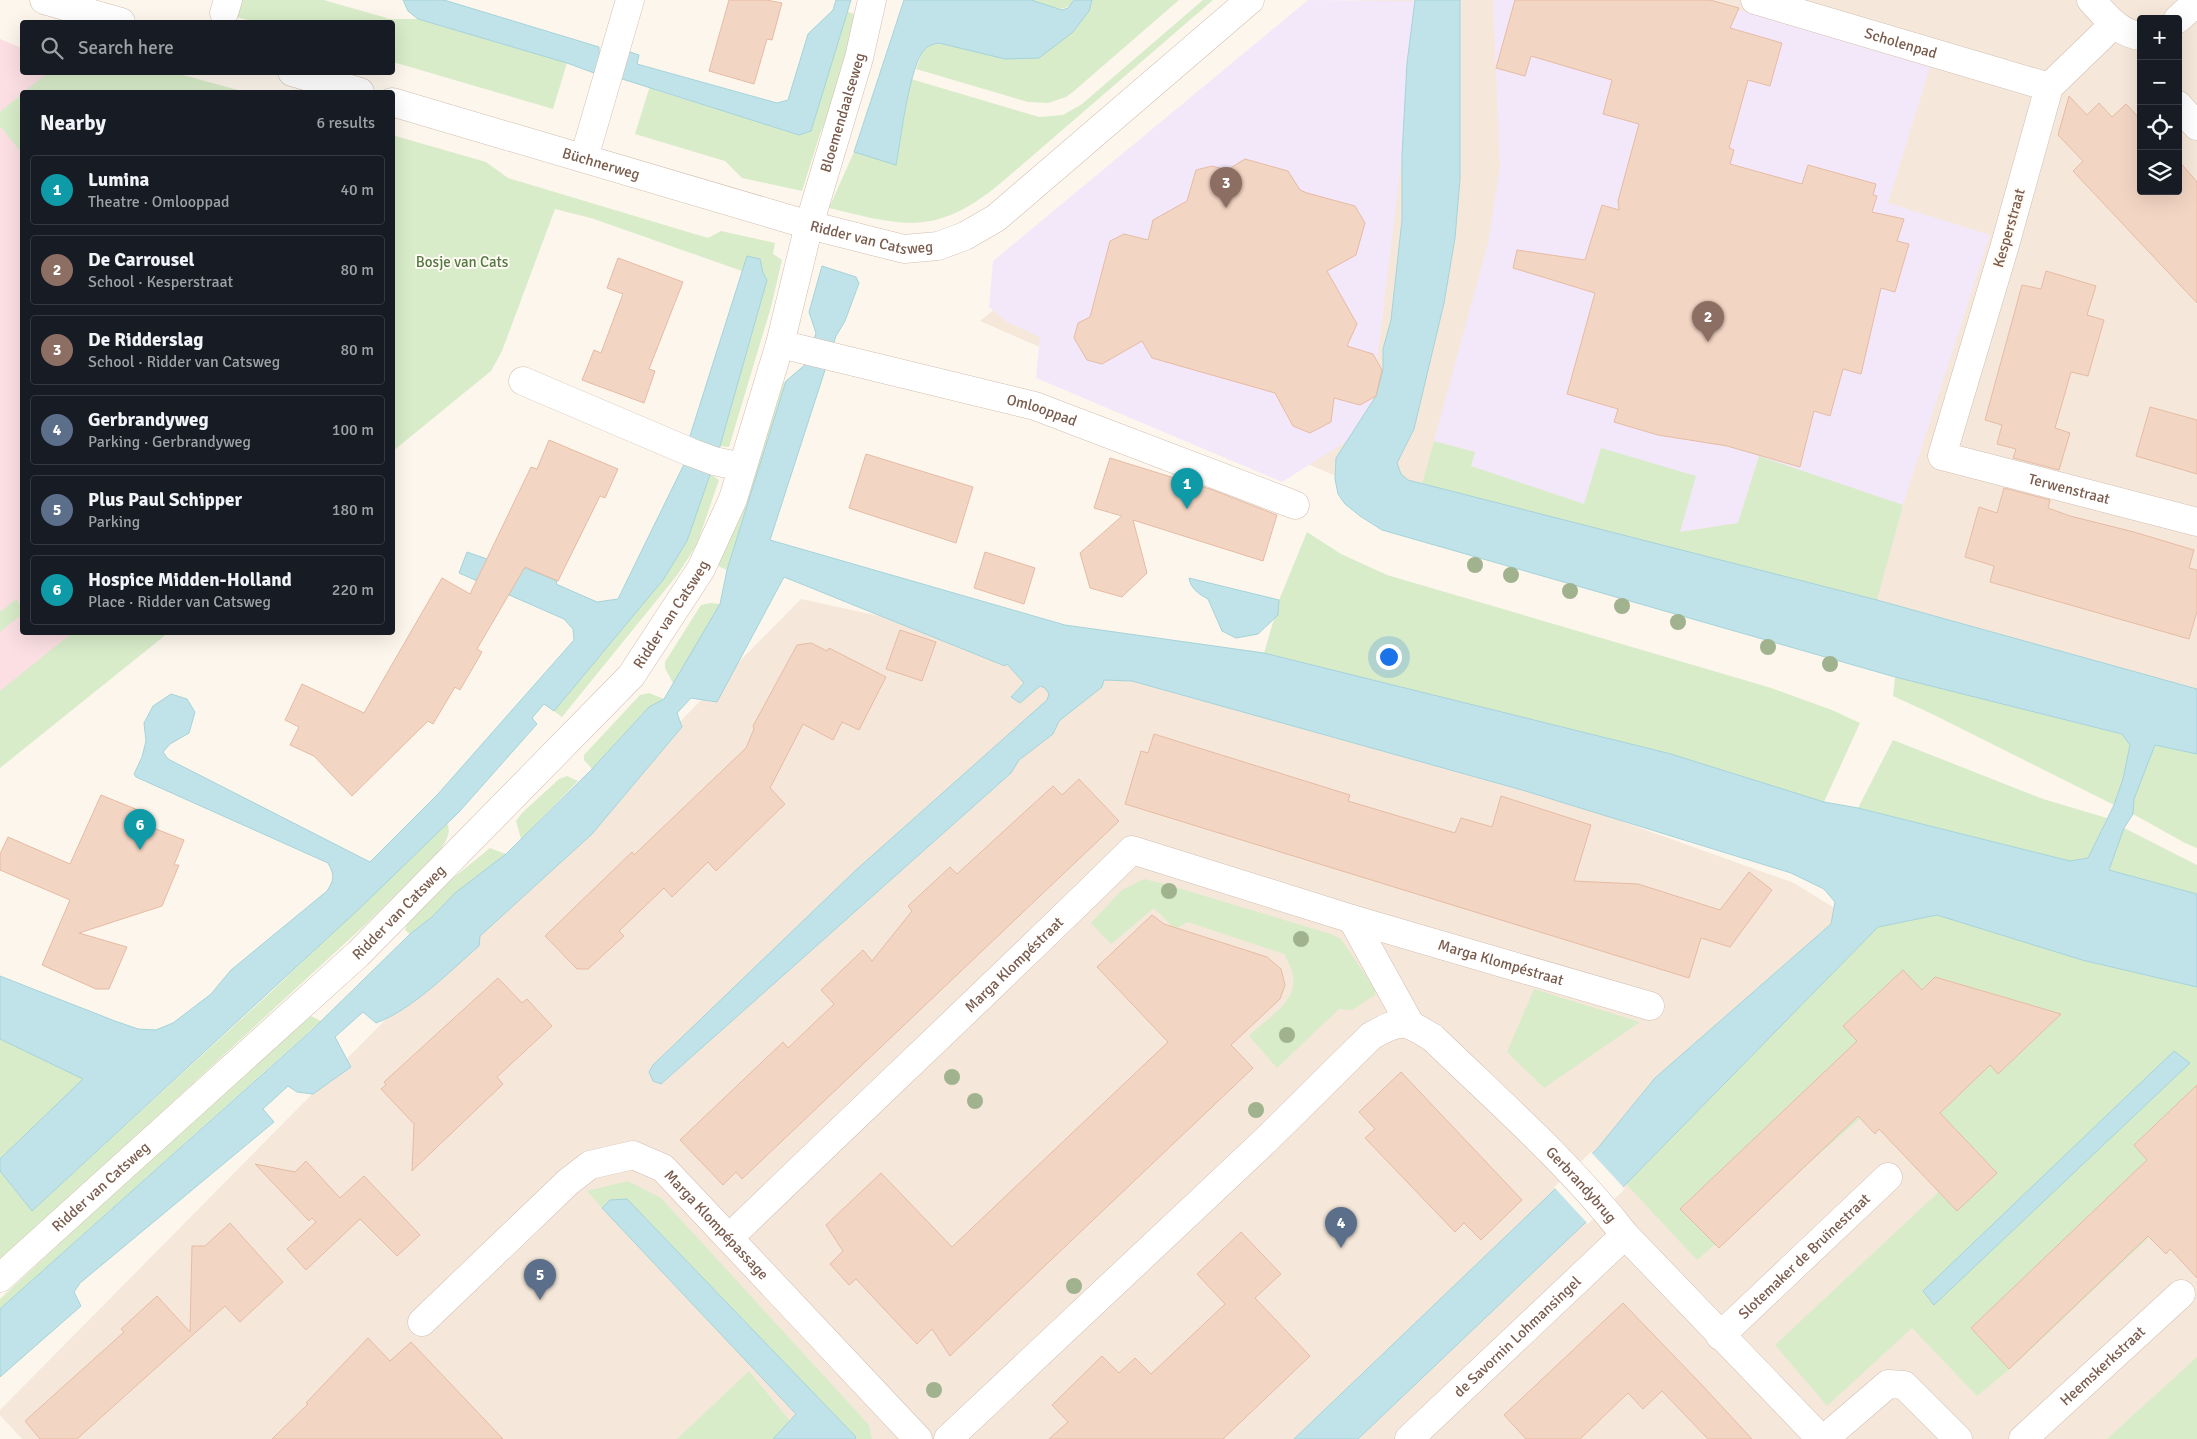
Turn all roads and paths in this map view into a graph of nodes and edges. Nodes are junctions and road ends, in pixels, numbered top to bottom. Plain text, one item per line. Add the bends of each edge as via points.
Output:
1 (44, 0) edge
2 (630, 0) edge
3 (872, 0) edge
4 (1250, 0) edge
5 (1755, 0) edge
6 (2091, 0) edge
7 (2197, 2) edge
8 (2182, 15) edge
9 (114, 20) edge
10 (2114, 24) junction
11 (2137, 36) edge
12 (302, 75) edge
13 (2049, 87) junction
14 (353, 90) edge
15 (395, 103) edge
16 (2182, 109) edge
17 (2197, 126) edge
18 (584, 158) junction
19 (809, 225) junction
20 (787, 346) junction
21 (523, 380) dead end
22 (1942, 456) joint
23 (742, 467) junction
24 (1295, 505) dead end
25 (2197, 522) edge
26 (1352, 919) junction
27 (1650, 1006) dead end
28 (1410, 1024) junction
29 (1888, 1177) dead end
30 (1625, 1235) junction
31 (728, 1238) junction
32 (0, 1278) edge
33 (2182, 1294) dead end
34 (422, 1322) dead end
35 (1720, 1336) junction
36 (918, 1439) edge
37 (948, 1439) edge
38 (1409, 1439) edge
39 (1823, 1439) edge
40 (1958, 1439) edge
41 (2023, 1439) edge

1 - 9 street
2 - 18 street
3 - 19 street, Bloemendaalseweg via 859,58
4 - 19 street, Ridder van Catsweg via 1003,212 966,236 938,246 904,249
5 - 13 street, Scholenpad
6 - 10 street
7 - 8 street
10 - 11 street
10 - 13 street
12 - 14 street
13 - 22 street, Kesperstraat
15 - 18 street, Büchnerweg
16 - 17 street
18 - 19 street, Büchnerweg
19 - 20 street, Ridder van Catsweg
20 - 23 street, Ridder van Catsweg
20 - 24 street, Omlooppad via 1035,406
21 - 23 street via 702,457
22 - 25 street, Terwenstraat
23 - 32 street, Ridder van Catsweg via 733,499 702,569 631,676 358,954
26 - 27 street, Marga Klompéstraat
26 - 28 street
26 - 31 street, Marga Klompéstraat via 1132,850
28 - 30 street, Gerbrandybrug via 1434,1038 1564,1165
28 - 37 street via 1390,1026 1371,1036 1266,1140
29 - 35 street, Slotemaker de Bruïnestraat
30 - 35 street
30 - 38 street, de Savornin Lohmansingel
31 - 34 street, Marga Klompépassage via 663,1168 633,1155 590,1164
31 - 36 street, Marga Klompépassage
33 - 41 street, Heemskerkstraat
35 - 39 street
39 - 40 street via 1888,1384 1904,1385

